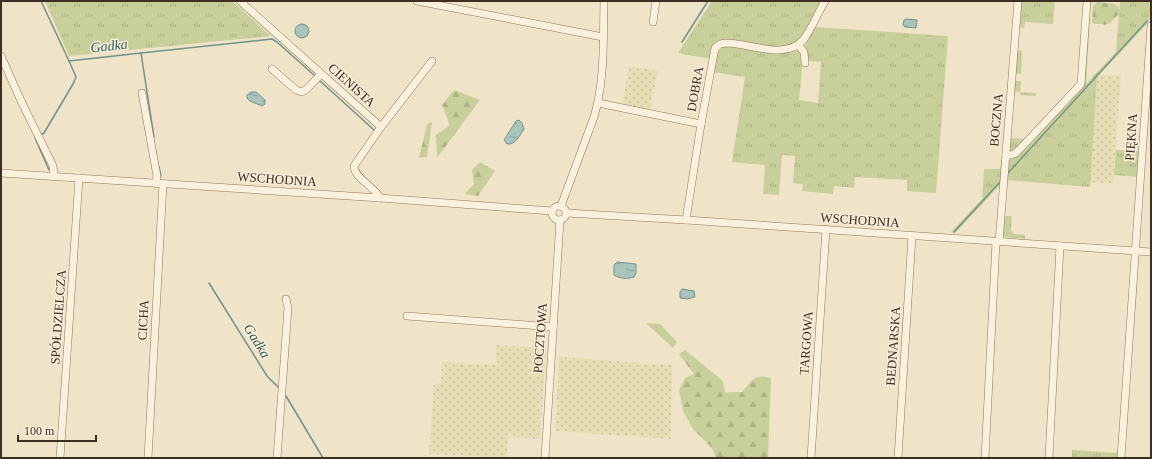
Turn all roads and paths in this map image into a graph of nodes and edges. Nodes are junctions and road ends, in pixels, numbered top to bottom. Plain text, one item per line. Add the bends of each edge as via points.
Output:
1 (240, 1) edge
2 (417, 1) edge
3 (604, 1) edge
4 (656, 1) edge
5 (825, 1) edge
6 (1018, 1) edge
7 (1087, 1) edge
8 (653, 22) dead end
9 (1151, 26) edge
10 (603, 37) junction
11 (798, 45) junction
12 (1, 56) edge
13 (432, 61) dead end
14 (805, 63) dead end
15 (272, 69) dead end
16 (321, 74) junction
17 (142, 93) dead end
18 (598, 103) junction
19 (701, 124) junction
20 (381, 127) junction
21 (1006, 155) junction
22 (1, 173) edge
23 (54, 176) junction
24 (79, 178) junction
25 (160, 184) junction
26 (380, 198) junction
27 (561, 206) junction
28 (552, 211) junction
29 (567, 213) junction
30 (560, 220) junction
31 (686, 220) junction
32 (826, 229) junction
33 (912, 236) junction
34 (998, 242) junction
35 (1060, 246) junction
36 (1135, 251) junction
37 (1151, 252) edge
38 (286, 300) dead end
39 (407, 316) dead end
40 (553, 327) junction
41 (60, 458) edge
42 (148, 458) edge
43 (277, 458) edge
44 (545, 458) edge
45 (811, 458) edge
46 (898, 458) edge
47 (985, 458) edge
48 (1049, 458) edge
49 (1121, 458) edge

1 - 16 street, CIENISTA
2 - 10 street
3 - 10 street
4 - 8 street
5 - 11 street via 806,36
6 - 21 street, BOCZNA
7 - 21 street via 1081,84 1016,153
9 - 36 street, PIĘKNA
10 - 18 street
11 - 14 street via 804,52
11 - 19 street, DOBRA via 781,50 734,43 718,45 714,52
12 - 23 street via 53,166
13 - 20 street
15 - 16 street via 296,90 302,92
16 - 20 street, CIENISTA
17 - 25 street, CICHA
18 - 19 street
18 - 27 street
19 - 31 street, DOBRA
20 - 26 street via 355,163 354,169
21 - 34 street, BOCZNA
22 - 23 street, WSCHODNIA
23 - 24 street, WSCHODNIA
24 - 25 street, WSCHODNIA
24 - 41 street, SPÓŁDZIELCZA
25 - 26 street, WSCHODNIA
25 - 42 street, CICHA
26 - 28 street, WSCHODNIA
27 - 28 street via 555,207
27 - 29 street
28 - 30 street via 554,218
29 - 30 street
29 - 31 street, WSCHODNIA
30 - 40 street, POCZTOWA
31 - 32 street, WSCHODNIA
32 - 33 street, WSCHODNIA
32 - 45 street, TARGOWA
33 - 34 street, WSCHODNIA
33 - 46 street, BEDNARSKA
34 - 35 street, WSCHODNIA
34 - 47 street, BOCZNA
35 - 36 street, WSCHODNIA
35 - 48 street
36 - 37 street, WSCHODNIA
36 - 49 street, PIĘKNA
38 - 43 street via 288,308
39 - 40 street
40 - 44 street, POCZTOWA

